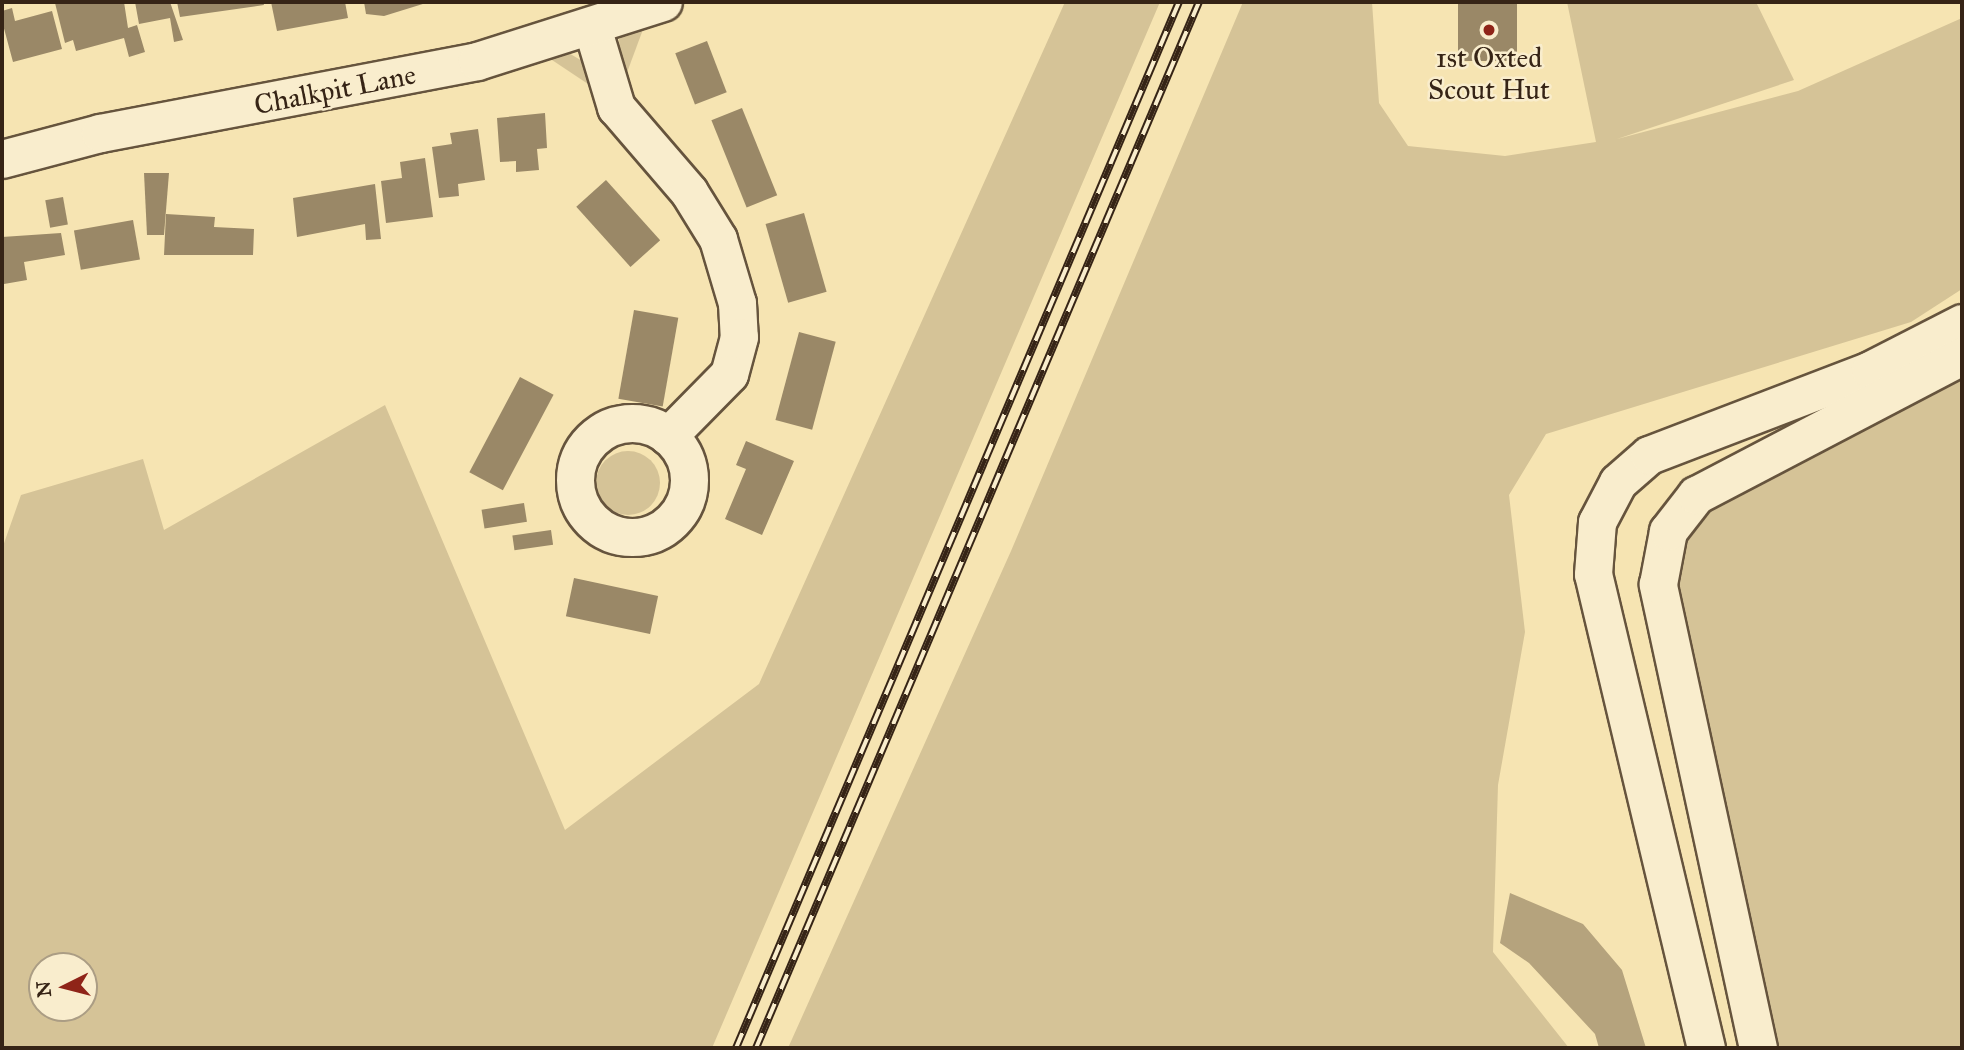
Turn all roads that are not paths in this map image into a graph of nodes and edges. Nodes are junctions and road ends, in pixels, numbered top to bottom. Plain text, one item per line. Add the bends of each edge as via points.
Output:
1 (663, 2) edge
2 (592, 27) junction
3 (2, 159) edge
4 (1962, 323) edge
5 (1962, 356) edge
6 (668, 436) dead end
7 (1706, 1048) edge
8 (1758, 1048) edge

1 - 2 street, Chalkpit Lane
2 - 3 street, Chalkpit Lane via 357,89 100,133
2 - 6 street via 616,107 689,192 718,239 737,303 738,337 729,374
4 - 7 street via 1870,370 1649,455 1618,482 1597,522 1593,575
5 - 8 street via 1696,495 1668,531 1658,584

